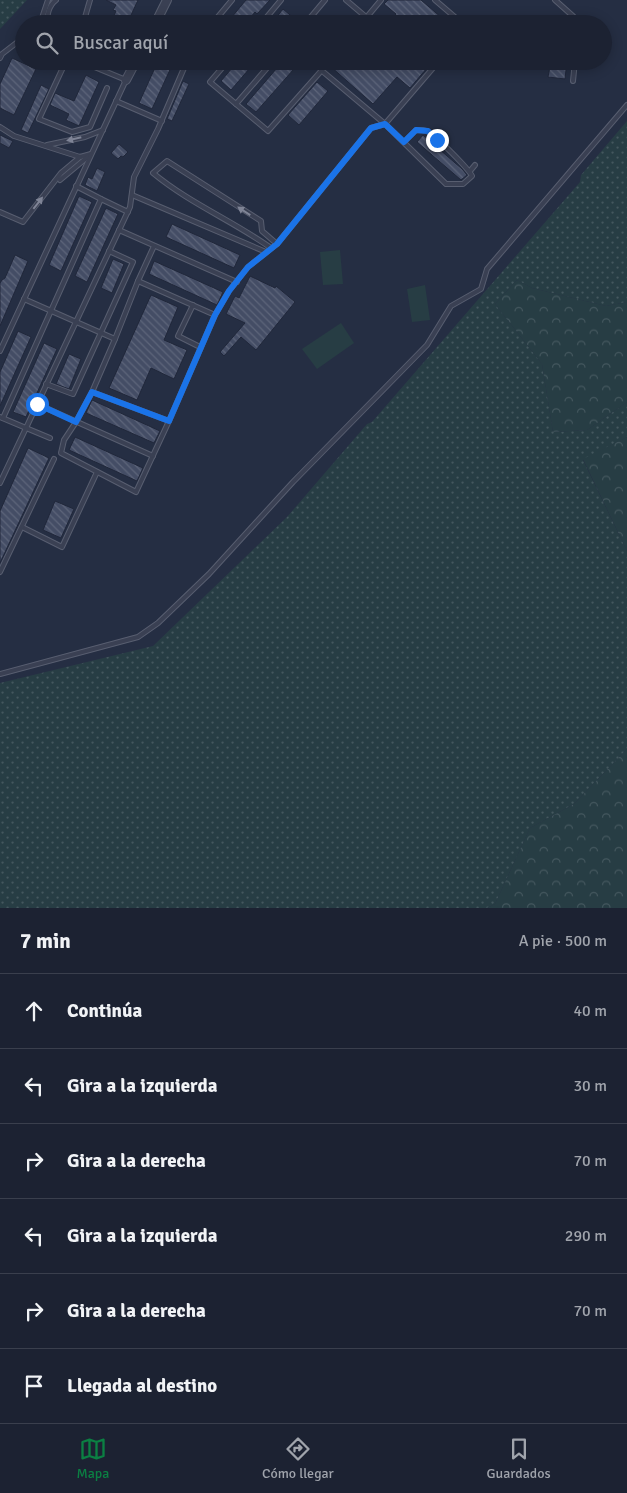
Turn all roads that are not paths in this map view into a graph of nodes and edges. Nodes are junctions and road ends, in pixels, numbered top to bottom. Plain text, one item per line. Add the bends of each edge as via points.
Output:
1 (48, 0) edge
2 (56, 0) edge
3 (90, 0) edge
4 (167, 0) edge
5 (232, 0) edge
6 (281, 0) edge
7 (325, 0) edge
8 (346, 0) edge
9 (381, 0) edge
10 (435, 0) edge
11 (555, 0) edge
12 (43, 15) edge
13 (48, 15) edge
14 (86, 15) edge
15 (160, 15) edge
16 (220, 15) edge
17 (268, 15) edge
18 (312, 15) edge
19 (363, 15) edge
20 (368, 15) edge
21 (452, 15) edge
22 (572, 15) edge
23 (15, 44) edge
24 (0, 58) edge
25 (62, 70) edge
26 (102, 70) edge
27 (131, 70) edge
28 (183, 70) edge
29 (220, 70) edge
30 (265, 70) edge
31 (322, 70) joint
32 (431, 70) edge
33 (574, 70) edge
34 (126, 80) junction
35 (573, 82) dead end
36 (107, 88) dead end
37 (116, 101) junction
38 (236, 104) junction
39 (627, 105) edge
40 (162, 121) junction
41 (385, 124) junction
42 (0, 127) edge
43 (103, 129) junction
44 (404, 142) junction
45 (45, 146) junction
46 (92, 154) junction
47 (80, 157) junction
48 (475, 165) dead end
49 (470, 171) junction
50 (60, 180) dead end
51 (76, 186) junction
52 (132, 195) junction
53 (101, 199) junction
54 (0, 212) edge
55 (128, 212) junction
56 (119, 230) junction
57 (277, 244) junction
58 (154, 246) junction
59 (271, 248) junction
60 (109, 251) junction
61 (266, 252) junction
62 (138, 281) junction
63 (236, 282) junction
64 (24, 299) junction
65 (193, 305) junction
66 (51, 311) junction
67 (215, 315) junction
68 (76, 322) junction
69 (101, 333) junction
70 (0, 336) edge
71 (6, 338) junction
72 (115, 340) junction
73 (200, 348) junction
74 (0, 351) edge
75 (46, 384) junction
76 (92, 392) junction
77 (37, 404) junction
78 (1, 417) edge
79 (169, 421) junction
80 (76, 422) junction
81 (26, 428) junction
82 (50, 438) dead end
83 (153, 456) junction
84 (54, 459) dead end
85 (97, 472) junction
86 (0, 483) edge
87 (22, 527) junction
88 (0, 572) edge
89 (0, 674) edge

1 - 12 lane
2 - 13 lane
3 - 14 lane
4 - 15 street
5 - 16 lane
6 - 17 lane
7 - 18 lane
8 - 19 lane
9 - 20 lane
10 - 21 lane
11 - 22 lane
23 - 24 lane
25 - 36 lane via 39,119 72,132 90,126
26 - 34 lane
27 - 34 street
28 - 40 lane
29 - 38 lane via 210,82
30 - 38 lane
31 - 38 lane via 268,131
31 - 41 lane
32 - 41 lane
33 - 35 lane
34 - 37 lane
37 - 40 lane
37 - 43 lane
39 - 89 lane via 487,269 481,289 450,306 427,345 293,482 209,574 158,623 138,637
40 - 52 lane via 134,178
41 - 44 lane
41 - 57 lane via 371,128
42 - 45 lane via 14,136
43 -> 45 lane via 85,137
43 - 46 lane
44 - 49 lane via 416,130 428,131
44 - 49 lane via 446,184 463,184 472,176
45 - 47 lane
46 - 47 lane
46 - 50 lane
46 - 51 lane
54 -> 47 lane via 23,222 61,173
48 - 49 lane
51 - 53 lane
51 - 64 lane
52 - 55 lane
52 - 61 lane
53 - 55 lane
53 - 66 lane
55 - 56 lane
56 - 58 lane
56 - 60 lane
57 - 59 lane
57 -> 59 lane via 262,231 261,221 166,161 153,173
58 - 62 lane
58 - 63 lane
59 - 61 lane
60 - 68 lane
60 - 69 lane via 133,262
61 - 63 lane
62 - 65 lane
62 - 72 lane
63 - 67 lane
64 - 66 lane
64 - 71 lane
65 - 67 lane
65 - 73 lane via 178,336
66 - 68 lane
66 - 78 lane
67 - 73 lane
68 - 69 lane
68 - 75 lane
69 - 72 lane
69 - 75 lane via 73,394
70 - 71 lane
71 - 74 lane
72 - 76 lane
73 - 79 lane
75 - 77 lane
76 - 79 lane
76 - 80 lane
77 - 80 lane
77 - 81 lane
78 - 81 lane
79 - 83 lane
80 - 83 lane
80 - 85 lane via 64,440 61,453
81 - 82 lane
81 - 86 lane
83 - 85 lane via 136,492
84 - 87 lane
85 - 87 lane via 62,547
87 - 88 lane

